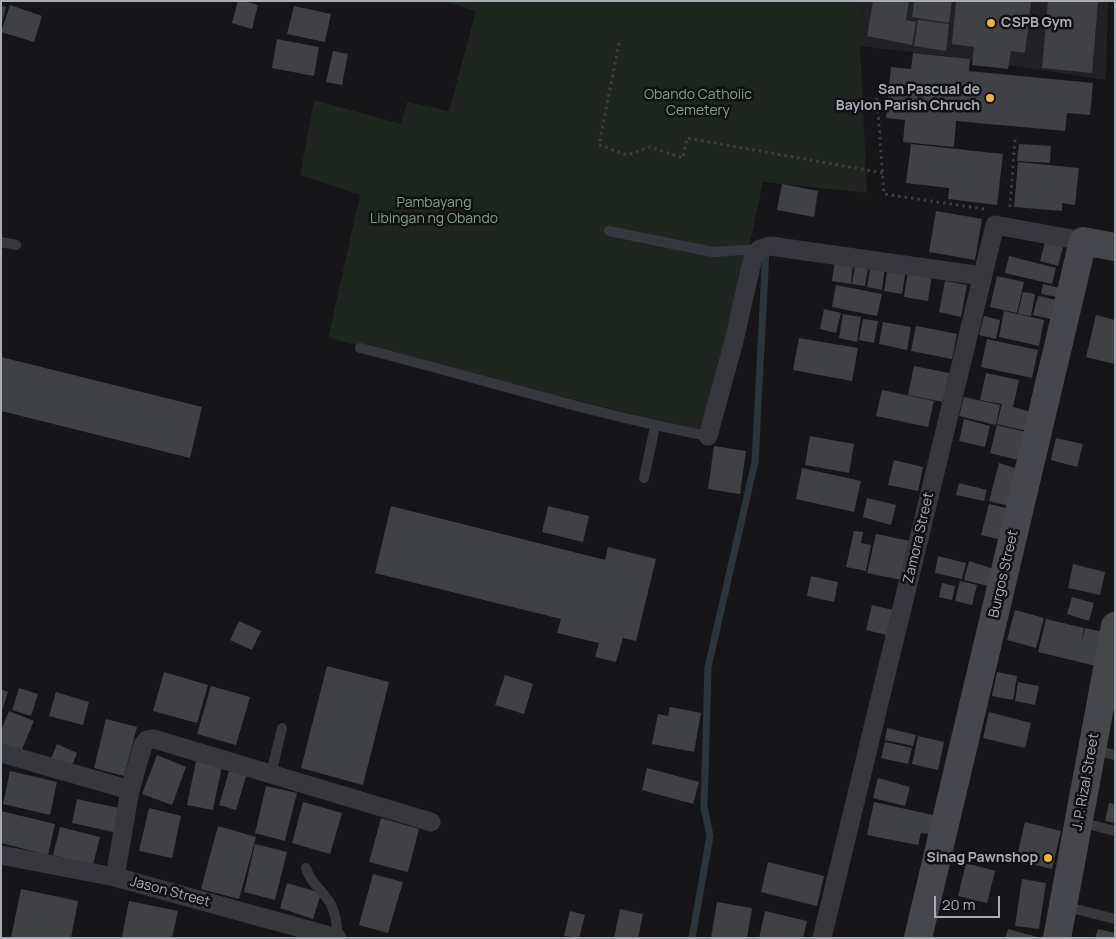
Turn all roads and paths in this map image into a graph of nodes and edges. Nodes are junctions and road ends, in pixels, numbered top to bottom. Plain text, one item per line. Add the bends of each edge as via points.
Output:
1 (619, 43) dead end
2 (877, 98) dead end
3 (1015, 138) dead end
4 (883, 173) junction
5 (988, 209) dead end
6 (1010, 210) dead end
7 (608, 232) dead end
8 (1084, 239) junction
9 (1, 242) edge
10 (16, 245) dead end
11 (1115, 247) edge
12 (760, 249) junction
13 (982, 276) junction
14 (360, 348) dead end
15 (655, 426) junction
16 (708, 436) joint
17 (644, 478) dead end
18 (1115, 626) edge
19 (282, 728) dead end
20 (1103, 752) edge
21 (1, 753) edge
22 (271, 774) junction
23 (130, 790) junction
24 (431, 822) dead end
25 (1079, 822) junction
26 (1115, 831) edge
27 (1, 855) edge
28 (306, 868) dead end
29 (115, 877) junction
30 (1062, 906) junction
31 (1115, 919) edge
32 (337, 938) edge
33 (822, 938) edge
34 (918, 938) edge
35 (1058, 938) edge

1 - 4 path via 599,145 627,155 650,147 683,158 687,138
2 - 4 path
3 - 6 path
4 - 5 path via 884,194
7 - 12 lane via 713,252
8 - 11 main road
8 - 13 street, Zamora Street via 995,225
8 - 34 main road, Burgos Street
9 - 10 lane
12 - 13 street via 770,246
12 - 16 street via 753,257
13 - 33 street, Zamora Street
14 - 15 lane
15 - 16 lane
15 - 17 lane
18 - 20 main road, J. P. Rizal Street
19 - 22 lane
20 - 25 main road, J. P. Rizal Street
21 - 23 street
22 - 23 street via 154,739 142,745
22 - 24 street
23 - 29 street
25 - 26 lane
25 - 30 main road, J. P. Rizal Street
27 - 29 street, Jason Street
28 - 32 lane via 308,876 330,903
29 - 32 street, Jason Street
30 - 31 lane
30 - 35 main road, J. P. Rizal Street

